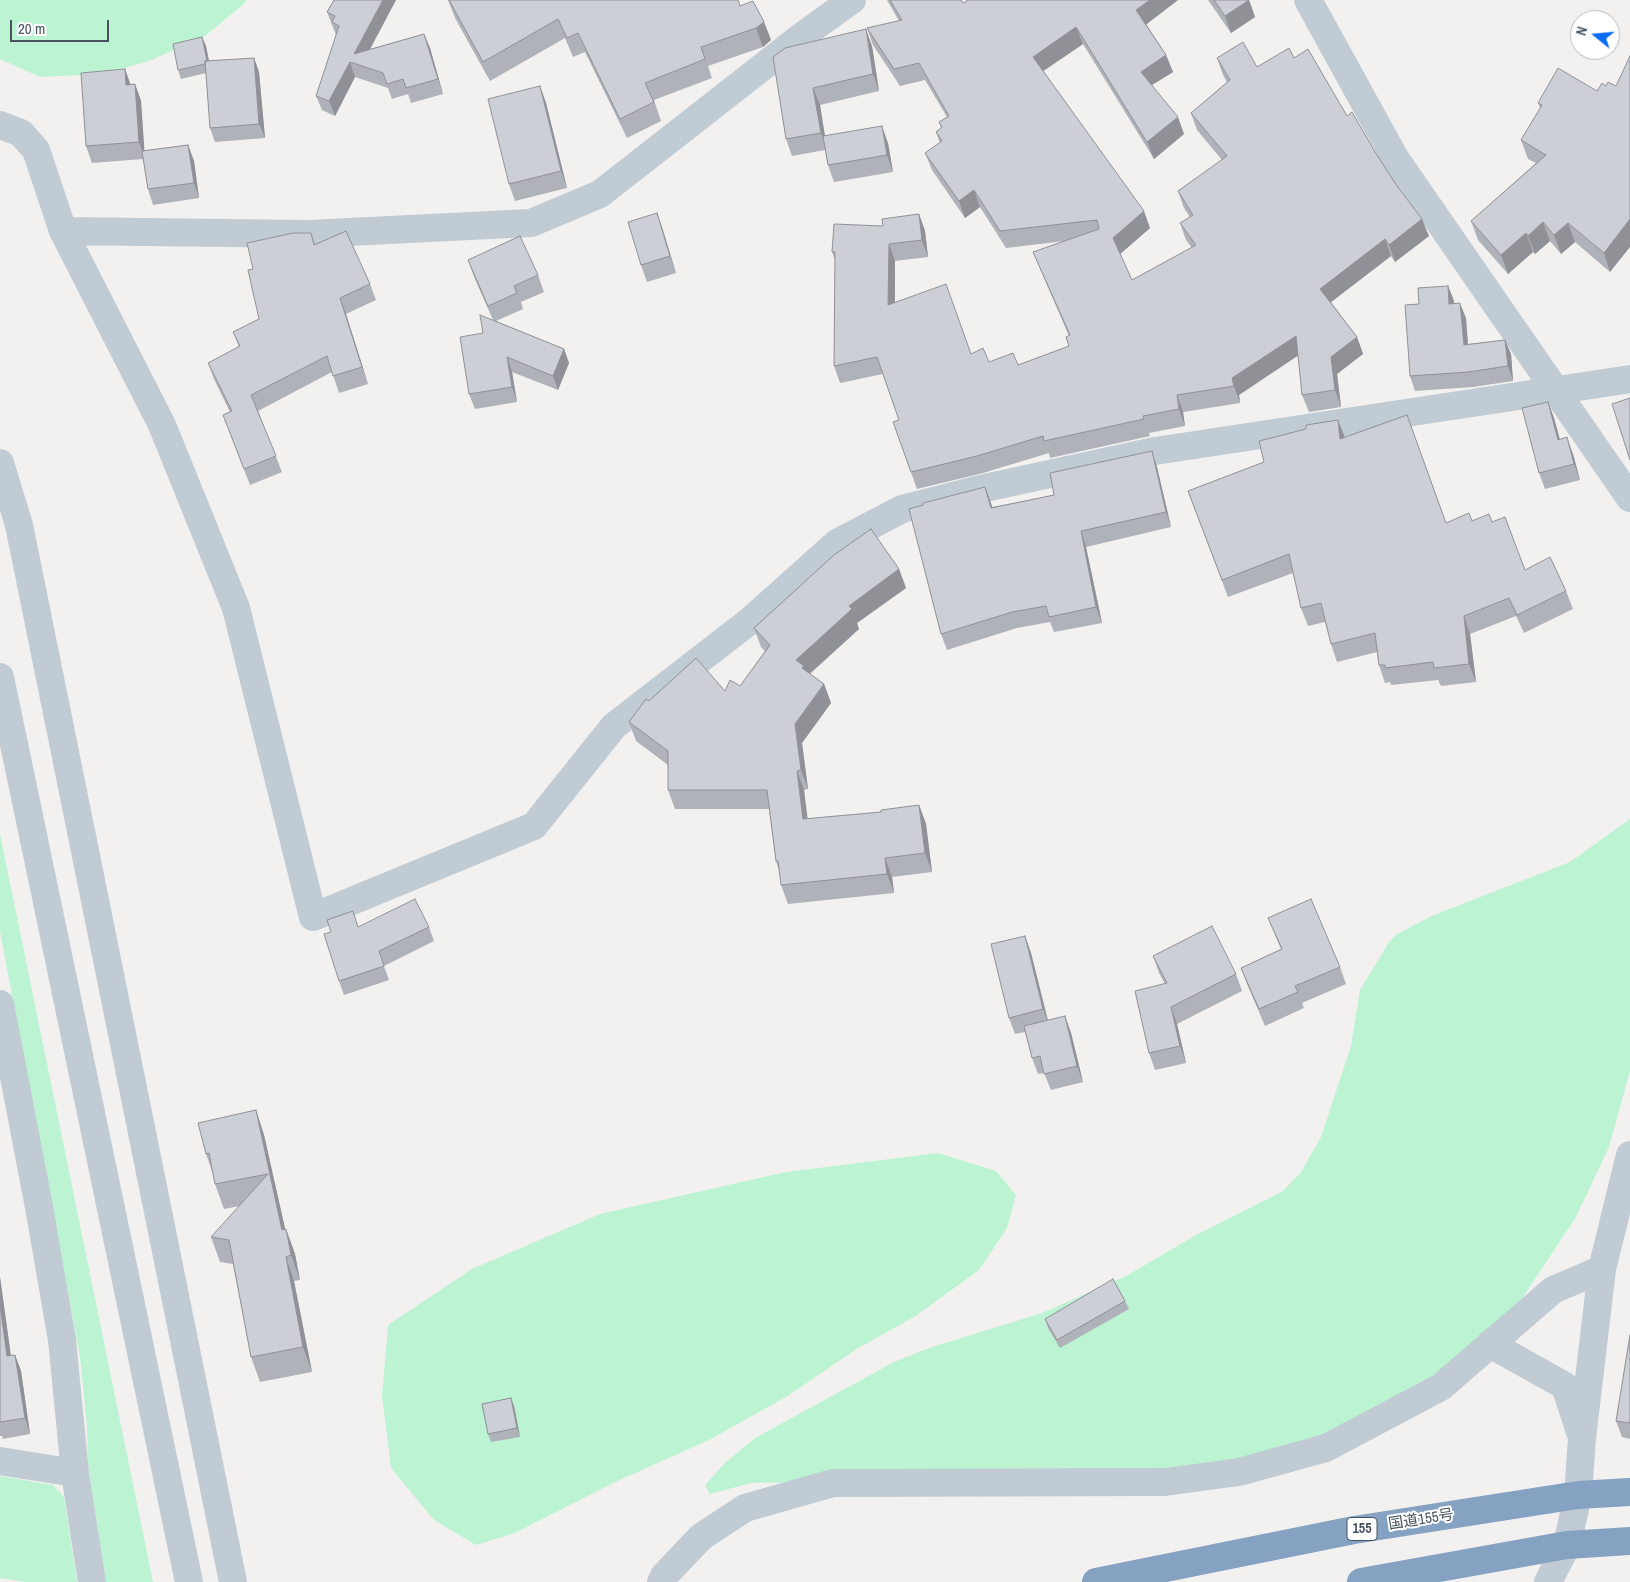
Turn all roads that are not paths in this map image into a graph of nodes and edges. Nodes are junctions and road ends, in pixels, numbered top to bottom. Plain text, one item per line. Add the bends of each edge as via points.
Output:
1 (852, 0) edge
2 (1308, 0) edge
3 (0, 125) edge
4 (63, 231) junction
5 (1630, 380) edge
6 (1555, 390) junction
7 (0, 463) edge
8 (1630, 498) edge
9 (0, 677) edge
10 (0, 1004) edge
11 (1630, 1156) edge
12 (1602, 1269) junction
13 (1490, 1344) junction
14 (1582, 1438) junction
15 (0, 1461) edge
16 (75, 1473) junction
17 (1630, 1492) edge
18 (1578, 1496) junction
19 (1630, 1541) edge
20 (1567, 1544) junction
21 (92, 1582) edge
22 (189, 1582) edge
23 (233, 1582) edge
24 (662, 1582) edge
25 (1096, 1582) edge
26 (1361, 1582) edge
27 (1548, 1582) edge

1 - 4 street via 600,194 531,223 309,234
2 - 6 street via 1395,158
3 - 4 street via 21,133 36,150
4 - 6 street via 162,425 236,608 313,917 534,826 614,726 751,620 837,543 902,509 1155,452
5 - 6 street
6 - 8 street
7 - 23 street via 19,525
9 - 22 street
10 - 16 street via 62,1340
11 - 12 street
12 - 13 street via 1553,1290
12 - 14 street
13 - 14 street via 1564,1386
13 - 24 street via 1442,1387 1326,1448 1238,1472 1165,1482 833,1483 746,1508 701,1537
14 - 18 street
15 - 16 street
16 - 21 street
17 - 18 highway, 国道155号 / 155
18 - 20 street
18 - 25 highway, 国道155号 / 155 via 1354,1530
19 - 20 highway
20 - 26 highway
20 - 27 street

